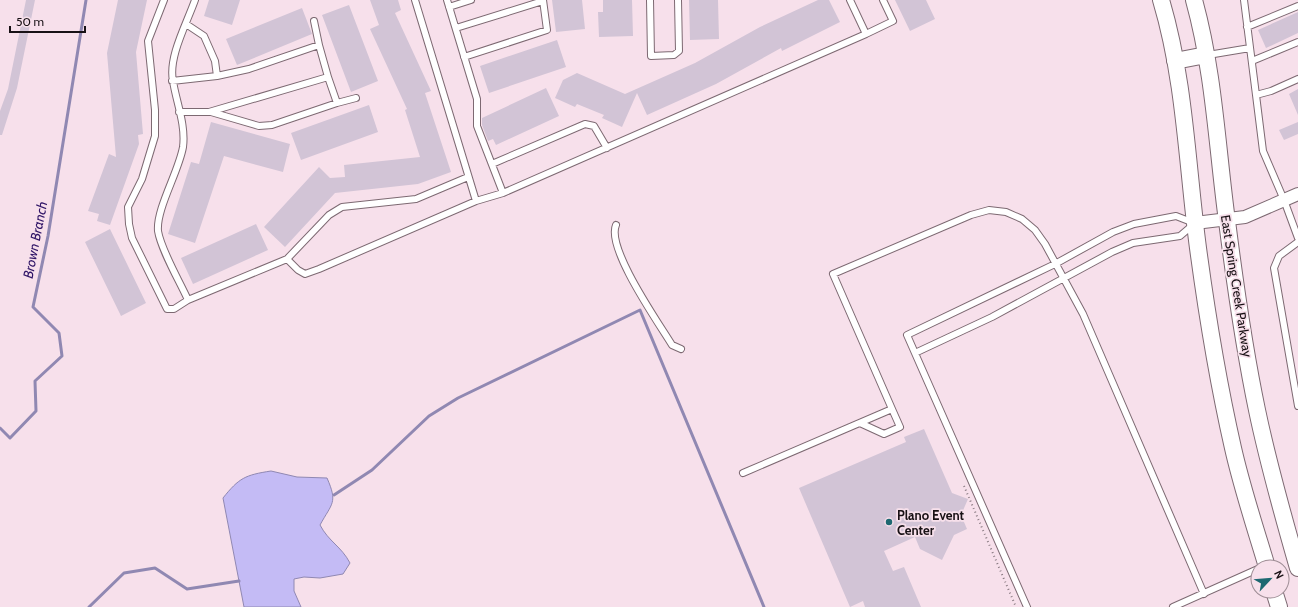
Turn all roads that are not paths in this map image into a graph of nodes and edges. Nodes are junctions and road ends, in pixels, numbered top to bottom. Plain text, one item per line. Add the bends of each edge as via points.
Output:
1 (164, 0) edge
2 (195, 0) edge
3 (415, 0) edge
4 (447, 0) edge
5 (471, 0) edge
6 (543, 0) edge
7 (650, 0) edge
8 (678, 0) edge
9 (850, 0) edge
10 (884, 0) edge
11 (1161, 0) edge
12 (1194, 0) edge
13 (1244, 0) edge
14 (1298, 6) edge
15 (449, 7) junction
16 (314, 21) dead end
17 (186, 24) junction
18 (1248, 27) junction
19 (456, 28) junction
20 (866, 34) junction
21 (1298, 42) edge
22 (319, 44) junction
23 (1250, 48) junction
24 (1206, 55) junction
25 (464, 57) junction
26 (1175, 61) junction
27 (1252, 61) junction
28 (217, 76) junction
29 (328, 77) junction
30 (1298, 79) edge
31 (172, 81) junction
32 (1256, 95) junction
33 (356, 98) dead end
34 (337, 103) junction
35 (179, 112) junction
36 (209, 112) junction
37 (607, 148) junction
38 (492, 164) junction
39 (468, 178) junction
40 (504, 193) junction
41 (1298, 194) edge
42 (1284, 200) junction
43 (476, 201) junction
44 (1226, 220) junction
45 (1195, 223) junction
46 (616, 225) dead end
47 (1298, 238) edge
48 (1298, 242) edge
49 (287, 259) junction
50 (1055, 264) junction
51 (1064, 279) junction
52 (188, 300) junction
53 (681, 349) dead end
54 (915, 353) junction
55 (1297, 397) edge
56 (1298, 406) edge
57 (892, 409) junction
58 (860, 423) junction
59 (743, 473) dead end
60 (1262, 559) edge
61 (1297, 564) edge
62 (1250, 573) edge
63 (1204, 594) junction
64 (1027, 607) edge
65 (1173, 607) edge

1 - 52 lane via 148,41 155,136 142,179 128,207 129,224 132,238 167,309 174,309
2 - 17 lane
3 - 39 lane
4 - 15 lane
5 - 15 lane
6 - 19 lane
6 - 25 lane via 547,30
7 - 8 lane via 651,56 674,55 679,51
9 - 20 lane
10 - 20 lane via 893,21
11 - 26 main road
12 - 24 main road, East Spring Creek Parkway
13 - 18 lane
14 - 18 lane
15 - 19 lane
16 - 22 lane
17 - 28 lane via 204,36 215,61
17 - 31 lane via 172,62
18 - 23 lane
19 - 25 lane
20 - 37 lane
21 - 27 lane
22 - 28 lane via 249,69
22 - 29 lane
23 - 24 lane
23 - 27 lane
24 - 26 main road
24 - 44 main road, East Spring Creek Parkway
25 - 38 lane via 477,99 477,126
26 - 45 main road
27 - 32 lane
28 - 31 lane
29 - 34 lane
29 - 36 lane
30 - 32 lane via 1271,92
31 - 35 lane via 177,94
32 - 42 lane via 1263,151
33 - 34 lane
34 - 36 lane via 272,125 260,126
35 - 36 lane
35 - 52 lane via 183,145 178,169 159,219 158,231
37 - 38 lane via 594,126 585,124
37 - 40 lane
38 - 40 lane
39 - 43 lane
39 - 49 lane via 416,199 342,207 329,215
40 - 43 lane
41 - 42 street
42 - 44 street via 1245,217
42 - 47 lane
43 - 49 lane via 305,274
44 - 45 street
44 - 61 main road, East Spring Creek Parkway via 1257,410
45 - 50 lane via 1176,216 1134,224 1113,232
45 - 51 lane via 1180,236 1134,243 1112,252
45 - 60 main road via 1223,400
46 - 53 lane via 614,240 628,272 672,345
48 - 55 lane via 1279,256 1274,268
49 - 52 lane
50 - 51 lane
50 - 54 lane via 907,335
50 - 57 lane via 1034,230 1022,219 1006,212 989,210 971,215 833,274
51 - 54 lane via 992,317
51 - 63 lane via 1083,314
54 - 64 lane
55 - 56 lane
57 - 58 lane
57 - 58 lane via 900,427 884,434
58 - 59 lane
62 - 63 lane
63 - 65 lane

